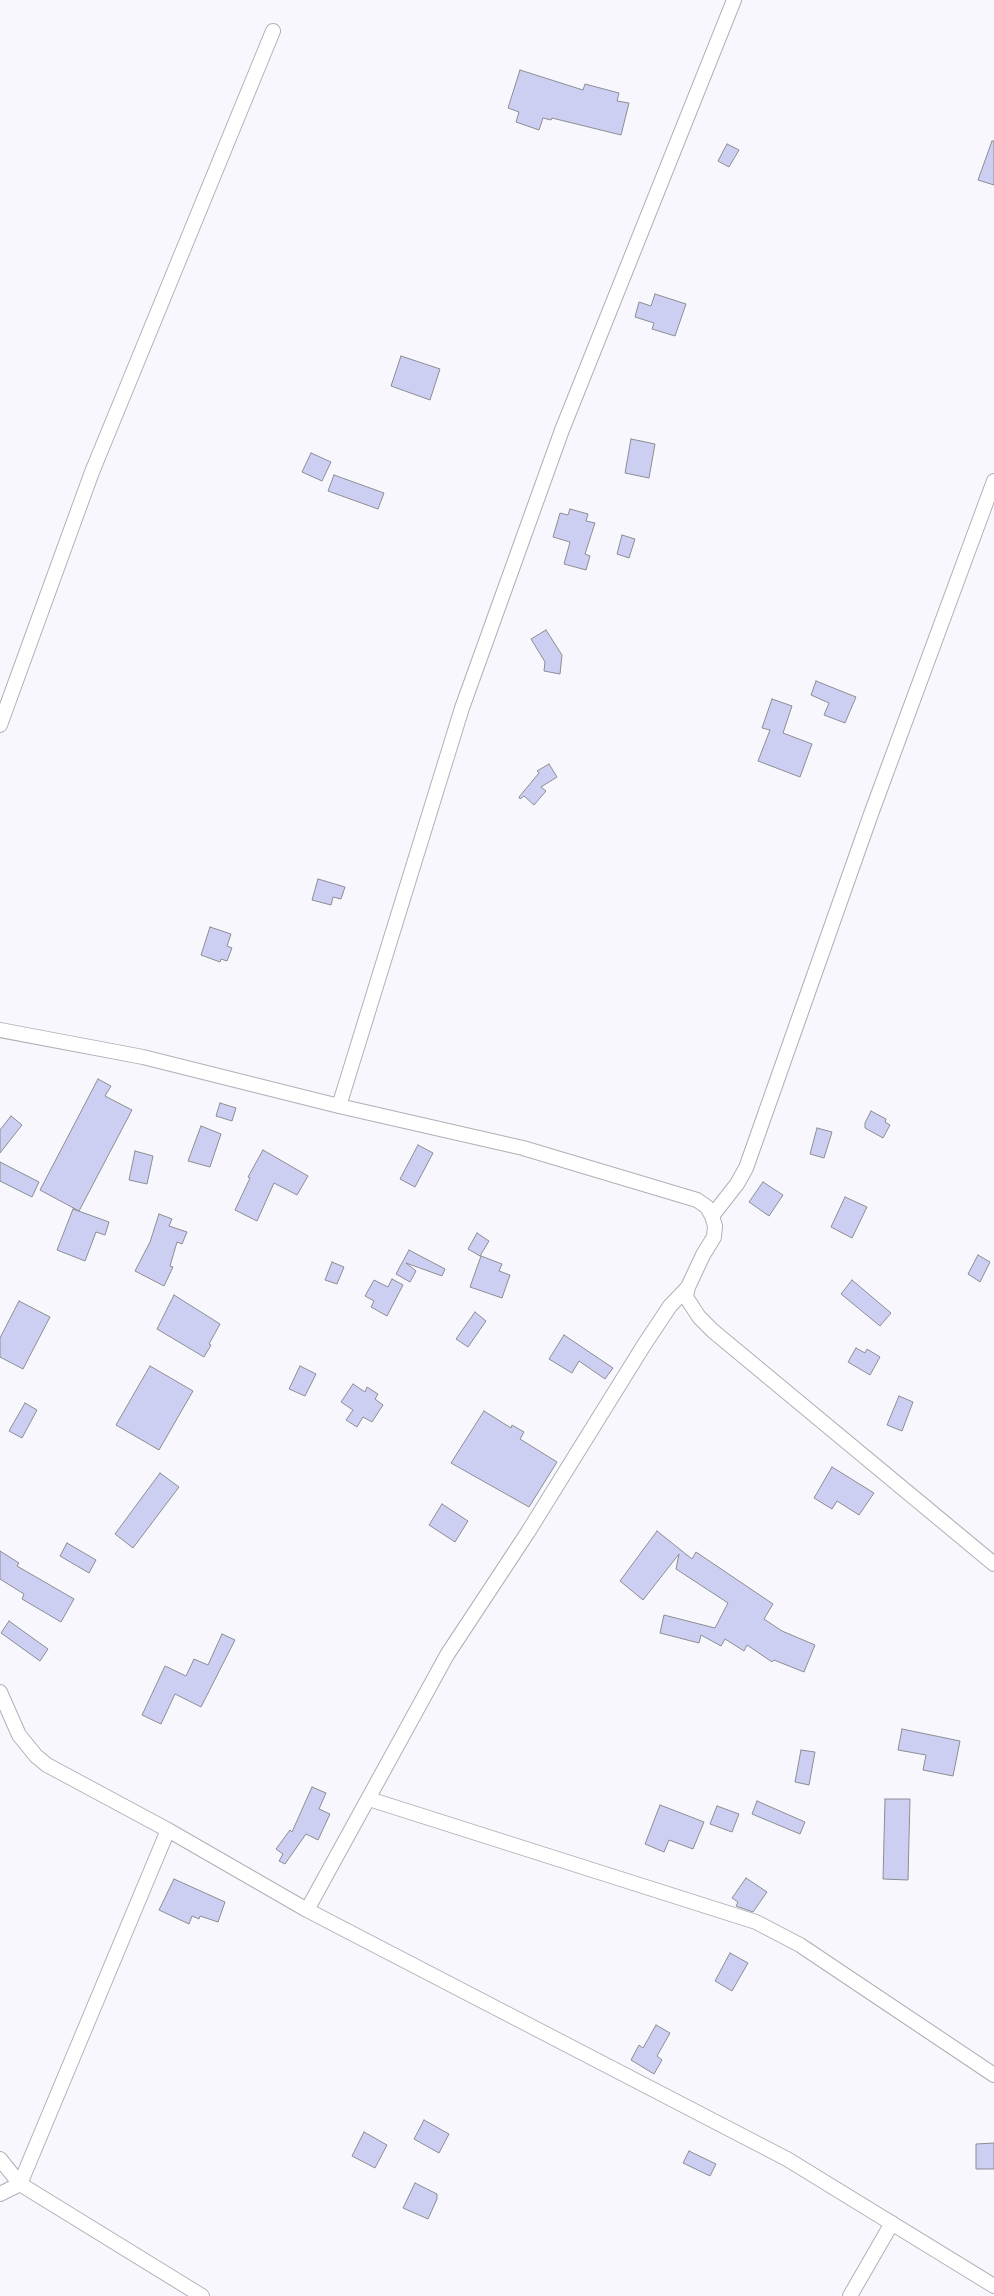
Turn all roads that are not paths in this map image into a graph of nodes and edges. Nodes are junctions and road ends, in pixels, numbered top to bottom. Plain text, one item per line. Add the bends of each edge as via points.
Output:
1 (734, 0) edge
2 (273, 31) dead end
3 (994, 481) edge
4 (0, 725) edge
5 (0, 1030) edge
6 (339, 1106) junction
7 (712, 1216) junction
8 (688, 1287) junction
9 (994, 1564) edge
10 (0, 1692) edge
11 (369, 1799) junction
12 (168, 1830) junction
13 (307, 1910) junction
14 (994, 2075) edge
15 (0, 2159) edge
16 (20, 2184) junction
17 (0, 2194) edge
18 (892, 2223) junction
19 (994, 2286) edge
20 (202, 2296) edge
21 (850, 2296) edge

1 - 6 street via 562,430 462,708
2 - 4 street via 92,472
3 - 7 street via 746,1168
5 - 6 street via 143,1057
6 - 7 street via 523,1148 697,1200 707,1206
7 - 8 street via 714,1237
8 - 9 street via 686,1297 713,1331
8 - 11 street via 670,1306 644,1345 447,1655
10 - 12 street via 19,1735 36,1756
11 - 13 street
11 - 14 street via 756,1922 800,1945
12 - 13 street
12 - 16 street
13 - 18 street via 787,2159
15 - 16 street
16 - 17 street
16 - 20 street
18 - 19 street
18 - 21 street

